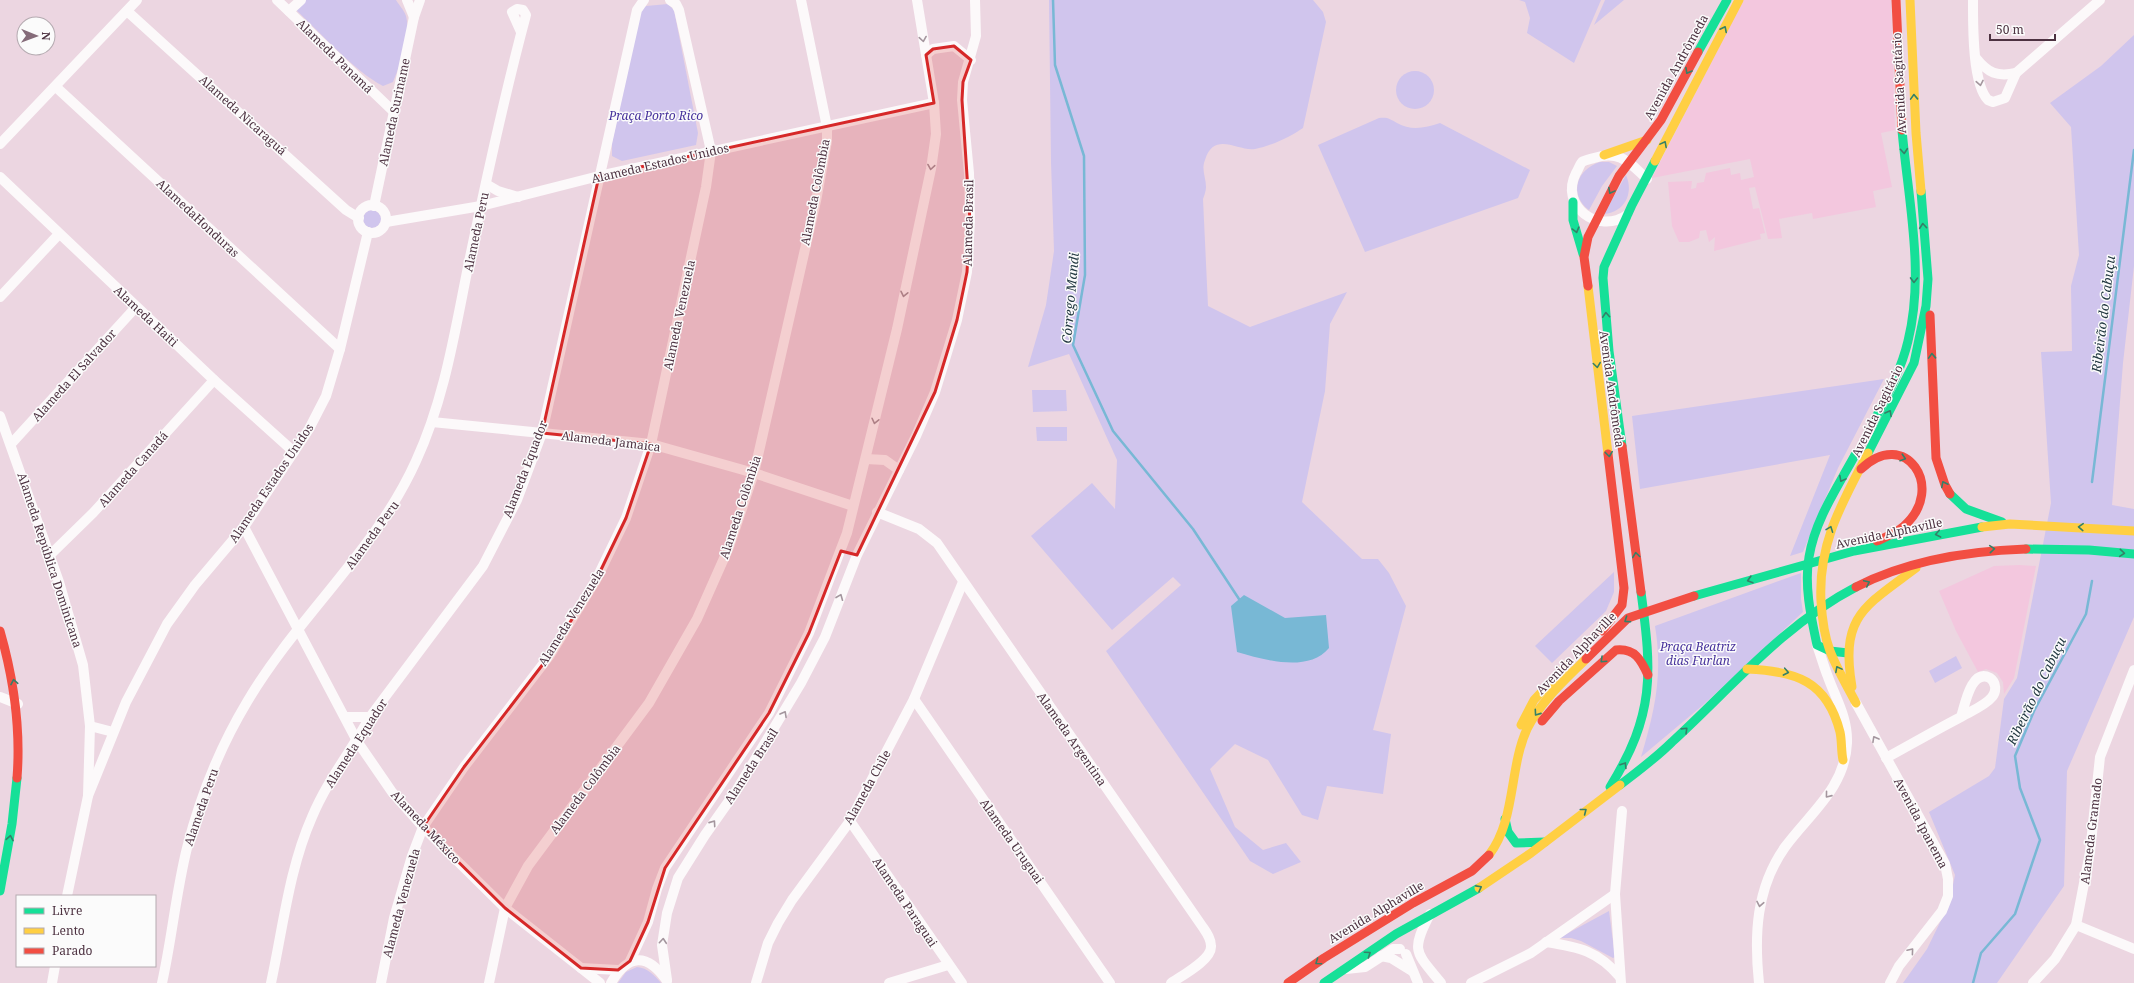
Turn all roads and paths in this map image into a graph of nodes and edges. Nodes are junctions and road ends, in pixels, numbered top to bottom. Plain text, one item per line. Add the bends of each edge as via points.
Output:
1 (137, 0) edge
2 (277, 0) edge
3 (300, 0) edge
4 (407, 0) edge
5 (420, 0) edge
6 (644, 0) edge
7 (670, 0) edge
8 (801, 0) edge
9 (917, 0) edge
10 (976, 0) edge
11 (1727, 0) edge
12 (1739, 0) edge
13 (1896, 0) edge
14 (1910, 0) edge
15 (1973, 0) edge
16 (2100, 0) edge
17 (127, 10) junction
18 (289, 11) junction
19 (414, 17) junction
20 (521, 32) dead end
21 (926, 55) junction
22 (1976, 58) junction
23 (971, 60) junction
24 (2016, 73) junction
25 (56, 87) junction
26 (934, 103) junction
27 (394, 112) junction
28 (827, 127) junction
29 (1647, 140) junction
30 (0, 144) edge
31 (711, 151) junction
32 (1604, 155) junction
33 (1628, 162) junction
34 (599, 176) junction
35 (0, 177) edge
36 (1647, 179) junction
37 (486, 184) junction
38 (518, 197) junction
39 (1573, 202) junction
40 (374, 206) junction
41 (481, 206) junction
42 (1627, 215) junction
43 (359, 218) junction
44 (1596, 221) junction
45 (386, 222) junction
46 (368, 232) junction
47 (58, 234) junction
48 (1584, 257) junction
49 (1914, 260) junction
50 (1926, 260) junction
51 (1928, 279) junction
52 (0, 297) edge
53 (136, 307) junction
54 (1932, 339) junction
55 (340, 349) junction
56 (1914, 363) junction
57 (214, 380) junction
58 (1600, 394) junction
59 (1616, 395) junction
60 (1604, 415) junction
61 (0, 416) edge
62 (1619, 417) junction
63 (432, 422) junction
64 (1868, 431) dead end
65 (542, 433) junction
66 (1861, 443) dead end
67 (11, 444) junction
68 (651, 444) junction
69 (294, 452) junction
70 (866, 459) junction
71 (899, 470) junction
72 (754, 473) junction
73 (1856, 473) junction
74 (853, 506) junction
75 (877, 512) junction
76 (1616, 513) junction
77 (1632, 520) junction
78 (2010, 524) junction
79 (244, 526) junction
80 (2134, 531) edge
81 (841, 551) junction
82 (1854, 551) junction
83 (2134, 554) edge
84 (50, 555) junction
85 (857, 555) junction
86 (1923, 562) junction
87 (963, 582) junction
88 (299, 630) junction
89 (0, 631) edge
90 (1817, 645) junction
91 (1830, 651) junction
92 (1848, 653) junction
93 (1747, 669) junction
94 (2134, 670) edge
95 (1649, 679) junction
96 (2130, 690) edge
97 (0, 697) edge
98 (914, 699) junction
99 (1856, 703) junction
100 (18, 704) junction
101 (345, 717) junction
102 (370, 717) junction
103 (1961, 717) dead end
104 (90, 726) junction
105 (114, 732) junction
106 (357, 736) junction
107 (1523, 743) junction
108 (1886, 758) junction
109 (1843, 760) junction
110 (1514, 781) junction
111 (88, 796) junction
112 (1602, 797) junction
113 (1622, 811) dead end
114 (1506, 817) junction
115 (850, 821) junction
116 (423, 827) junction
117 (1546, 842) junction
118 (2, 873) edge
119 (0, 890) edge
120 (1615, 894) junction
121 (67, 895) edge
122 (505, 908) junction
123 (1430, 914) junction
124 (2076, 925) junction
125 (1546, 942) junction
126 (1338, 949) junction
127 (2134, 949) edge
128 (1381, 956) junction
129 (630, 961) junction
130 (948, 965) junction
131 (55, 967) edge
132 (1428, 967) junction
133 (581, 968) junction
134 (1346, 969) junction
135 (618, 970) junction
136 (1415, 977) edge
137 (1621, 980) edge
138 (668, 981) edge
139 (52, 983) edge
140 (162, 983) edge
141 (271, 983) edge
142 (381, 983) edge
143 (490, 983) edge
144 (600, 983) edge
145 (610, 983) edge
146 (756, 983) edge
147 (890, 983) edge
148 (962, 983) edge
149 (1110, 983) edge
150 (1170, 983) edge
151 (1288, 983) edge
152 (1324, 983) edge
153 (1441, 983) edge
154 (1471, 983) edge
155 (1759, 983) edge
156 (1890, 983) edge
157 (2033, 983) edge

1 - 17 street
2 - 18 street, Alameda Panamá
3 - 18 street
4 - 19 street
5 - 19 street, Alameda Suriname
6 - 34 street, Alameda Equador via 637,10
7 - 31 street via 679,10
8 - 28 street, Alameda Colômbia
9 -> 21 street, Alameda Brasil
10 - 23 street, Alameda Brasil via 976,36
11 -> 29 main road, Avenida Andrômeda via 1670,106
36 -> 12 main road, Avenida Andrômeda
13 -> 49 main road, Avenida Sagitário via 1897,77
50 -> 14 main road, Avenida Sagitário via 1916,133
15 - 22 street
16 - 24 street
17 - 25 street
17 - 43 street, Alameda Nicaraguá via 346,210
18 - 27 street, Alameda Panamá
19 - 27 street, Alameda Suriname
20 - 37 street, Alameda Peru
21 - 23 street via 933,49 954,46
21 - 26 street, Alameda Brasil
22 - 24 street via 1990,72 1998,75
22 -> 24 street via 1982,90 1988,100 1993,102 2004,98
23 - 71 street, Alameda Brasil via 963,82 962,100 970,197 967,272 957,320 935,392
25 - 30 street
25 - 55 street, AlamedaHonduras
26 - 28 street, Alameda Estados Unidos
26 -> 70 street, Alameda Brasil via 936,134 931,169
27 - 40 street, Alameda Suriname
28 - 31 street, Alameda Estados Unidos
28 - 72 street, Alameda Colômbia via 827,141 816,201
29 - 32 main road
29 - 33 main road, Avenida Andrômeda
31 - 34 street, Alameda Estados Unidos
31 - 68 street, Alameda Venezuela via 705,194
32 - 33 street
32 - 39 street via 1582,162 1573,178
33 - 36 street
33 -> 44 main road, Avenida Andrômeda
34 - 38 street, Alameda Estados Unidos
34 - 65 street, Alameda Equador
35 - 47 street, Alameda Haiti
36 - 42 main road, Avenida Andrômeda
37 - 38 street
37 - 41 street, Alameda Peru
38 - 41 street, Alameda Estados Unidos
39 - 44 street via 1582,213
39 -> 48 main road via 1573,220
40 - 43 street via 362,210
40 - 45 street via 383,210
41 - 45 street, Alameda Estados Unidos
41 - 63 street, Alameda Peru via 444,387
42 - 44 street via 1613,222
59 -> 42 main road, Avenida Andrômeda via 1609,351 1603,274 1608,256
43 - 46 street via 361,227
44 - 48 main road, Avenida Andrômeda via 1588,237
45 - 46 street via 381,230
46 - 55 street, Alameda Estados Unidos
47 - 52 street
47 - 53 street, Alameda Haiti
48 -> 58 main road, Avenida Andrômeda
49 - 50 main road
49 -> 64 main road, Avenida Sagitário via 1913,303 1908,340 1899,369
50 - 51 main road, Avenida Sagitário
51 - 54 main road
51 - 56 main road, Avenida Sagitário via 1922,333
53 - 57 street, Alameda Haiti
53 - 67 street, Alameda El Salvador
54 - 56 main road via 1921,349
78 -> 54 main road via 1970,513 1957,502 1940,476 1936,458
55 - 69 street, Alameda Estados Unidos via 326,396
73 -> 56 main road, Avenida Sagitário
57 - 69 street, Alameda Haiti
57 - 84 street, Alameda Canadá via 93,513
58 - 59 main road via 1610,397
58 - 60 main road, Avenida Andrômeda
59 - 62 main road, Avenida Andrômeda
60 - 62 main road
60 -> 76 main road, Avenida Andrômeda
61 - 67 street, Alameda República Dominicana
62 - 77 main road, Avenida Andrômeda
63 - 65 street, Alameda Jamaica
63 - 88 street, Alameda Peru via 397,500 374,535
65 - 68 street, Alameda Jamaica
65 - 102 street, Alameda Equador via 517,500 483,566
66 -> 90 main road, Avenida Sagitário via 1831,500 1809,557 1810,611
67 - 84 street, Alameda República Dominicana
68 - 72 street, Alameda Jamaica
68 - 116 street, Alameda Venezuela via 626,518 596,580 550,654 464,767
69 - 79 street, Alameda Estados Unidos
70 - 71 street via 885,460
70 - 74 street, Alameda Brasil
71 - 75 street, Alameda Brasil
72 - 74 street, Alameda Jamaica
72 - 122 street, Alameda Colômbia via 729,547 704,605 649,703 528,866
73 -> 82 main road via 1879,456 1904,457 1914,463 1921,474 1923,488 1920,505 1908,523 1894,533
91 -> 73 main road, Avenida Sagitário via 1822,623 1820,580 1824,551 1836,514
74 - 81 street, Alameda Brasil
75 - 85 street, Alameda Brasil
75 - 87 street, Alameda Argentina via 919,529 937,543
76 - 77 main road via 1624,520
76 - 110 main road, Avenida Andrômeda via 1624,588 1622,604 1604,630 1548,683 1531,703 1516,741
95 -> 77 main road, Avenida Andrômeda via 1646,628
80 -> 78 main road, Avenida Alphaville
78 -> 82 main road, Avenida Alphaville via 1960,530
79 - 88 street, Alameda México
79 - 105 street, Alameda Estados Unidos via 195,585 168,624 126,702
81 - 85 street
81 - 129 street, Alameda Brasil via 809,633 769,713 665,868 656,889 648,922
82 -> 107 main road, Avenida Alphaville via 1677,601 1628,618 1552,694 1535,716
86 -> 83 main road via 1944,556 2013,548 2075,548
84 - 104 street, Alameda República Dominicana via 83,665
138 -> 85 street, Alameda Brasil via 662,945 667,913 678,878 760,752 801,683 825,637
86 - 92 main road via 1866,606 1855,623 1849,639
93 -> 86 main road via 1796,625 1832,600 1894,571
87 - 98 street, Alameda Chile
87 - 150 street, Alameda Argentina via 1208,936 1211,948 1207,956
88 - 101 street, Alameda México
88 - 140 street, Alameda Peru via 265,673 226,738 203,795 186,850
100 -> 89 main road
90 - 91 main road
90 - 109 street, Avenida Sagitário via 1847,726
91 - 92 main road
99 -> 91 main road, Avenida Sagitário
92 - 99 main road
93 -> 109 main road via 1793,673 1823,694 1832,708 1840,734
112 -> 93 main road via 1660,754
94 - 96 street, Alameda Gramado
95 -> 107 main road via 1639,656 1631,650 1616,650 1559,701
112 -> 95 main road, Avenida Andrômeda via 1627,762 1638,738
96 - 124 street, Alameda Gramado via 2100,757 2090,852
97 - 100 street
98 - 115 street, Alameda Chile
98 - 149 street, Alameda Uruguai
108 -> 99 street, Avenida Ipanema
118 -> 100 main road via 18,791
101 - 102 street
101 - 106 street, Alameda México
102 - 106 street, Alameda Equador
103 - 108 street
104 - 105 street
104 - 111 street, Alameda República Dominicana
105 - 111 street, Alameda Estados Unidos
106 - 116 street, Alameda México via 392,792
106 - 141 street, Alameda Equador via 330,779 311,818 294,870
107 - 110 main road, Avenida Alphaville
156 -> 108 street, Avenida Ipanema via 1899,966 1942,911 1948,896 1948,879 1945,864
109 -> 155 street, Avenida Sagitário via 1836,786 1785,847 1763,891 1756,929
110 - 114 main road, Avenida Alphaville
111 - 121 street, Alameda República Dominicana
117 -> 112 main road
113 - 120 street
114 - 117 main road via 1506,830 1516,843
114 - 126 main road, Avenida Alphaville via 1490,854 1472,871 1413,903
115 - 130 street, Alameda Paraguai
115 - 146 street, Alameda Chile via 778,923 768,943
116 - 122 street, Alameda México
116 - 142 street, Alameda Venezuela via 394,918
123 -> 117 main road via 1487,884
118 - 119 main road
120 - 125 street
120 - 137 street
122 - 133 street, Alameda México
122 - 143 street, Alameda Colômbia
123 - 132 street via 1417,946 1419,955
134 -> 123 main road
124 - 127 street
124 - 157 street, Alameda Gramado via 2055,959
125 - 137 street via 1596,955 1608,963
125 - 154 street via 1531,953
126 - 134 main road via 1337,958
126 -> 151 main road, Avenida Alphaville
128 - 134 street via 1365,967
128 - 136 street via 1391,958
128 - 136 street via 1393,949 1403,952
129 - 135 street
129 - 138 street via 640,959 649,962
130 - 147 street
130 - 148 street, Alameda Paraguai
131 - 139 street
132 - 136 street
132 - 153 street
133 - 135 street
133 - 144 street, Alameda México
134 - 152 main road
135 - 145 street

